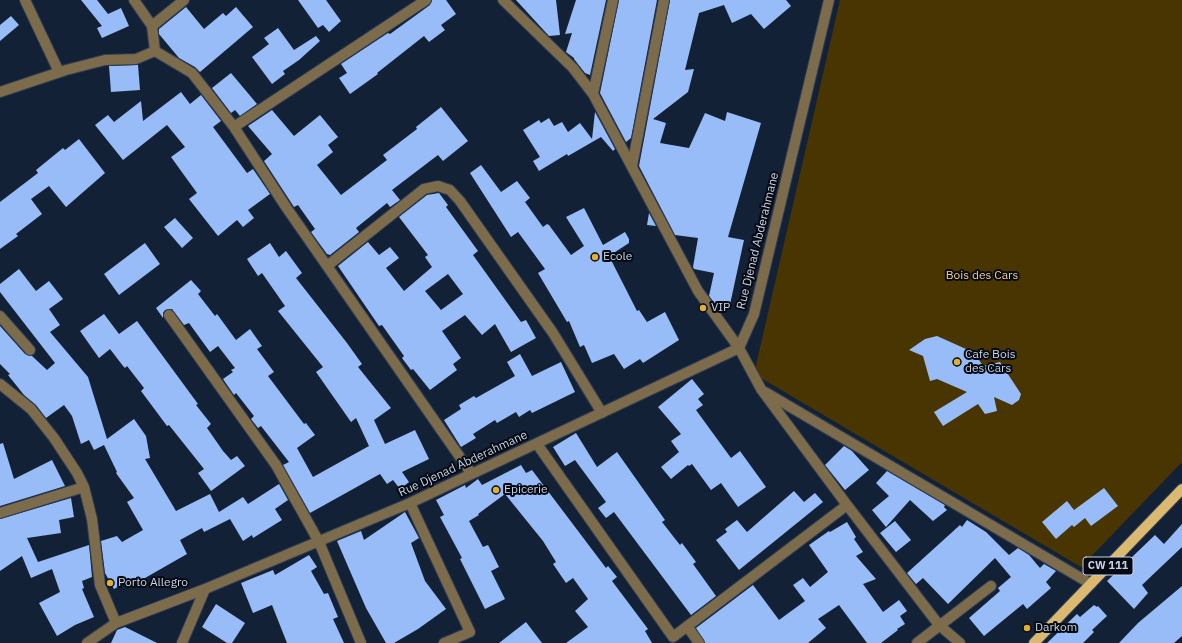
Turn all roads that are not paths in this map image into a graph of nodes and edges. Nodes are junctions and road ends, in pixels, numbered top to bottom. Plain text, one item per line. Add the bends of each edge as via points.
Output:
1 (25, 0) edge
2 (134, 0) edge
3 (184, 0) edge
4 (426, 0) edge
5 (503, 0) edge
6 (613, 0) edge
7 (664, 0) edge
8 (829, 0) edge
9 (152, 26) junction
10 (155, 51) junction
11 (59, 72) junction
12 (0, 92) edge
13 (593, 94) junction
14 (234, 127) junction
15 (632, 166) junction
16 (327, 266) junction
17 (169, 315) dead end
18 (0, 316) edge
19 (739, 348) junction
20 (30, 350) dead end
21 (0, 384) edge
22 (761, 390) junction
23 (602, 413) junction
24 (537, 444) junction
25 (471, 473) junction
26 (84, 487) junction
27 (1182, 489) edge
28 (410, 503) junction
29 (847, 505) junction
30 (0, 513) edge
31 (320, 542) junction
32 (1091, 584) junction
33 (991, 586) dead end
34 (205, 589) junction
35 (116, 623) junction
36 (940, 625) junction
37 (687, 626) junction
38 (87, 643) edge
39 (182, 643) edge
40 (361, 643) edge
41 (444, 643) edge
42 (699, 643) edge
43 (917, 643) edge
44 (960, 643) edge
45 (1034, 643) edge

1 - 11 street
2 - 9 street
3 - 9 street
4 - 14 street
5 - 13 street via 573,68
6 - 13 street
7 - 15 street
8 - 19 street, Rue Djenad Abderahmane via 754,314
9 - 10 street
10 - 11 street via 136,59 105,60
10 - 14 street via 192,73
11 - 12 street
13 - 15 street
14 - 16 street
15 - 19 street via 698,291
16 - 23 street via 424,189 438,186 450,190 553,333
16 - 25 street
17 - 31 street via 276,465
18 - 20 street
19 - 22 street
19 - 23 street, Rue Djenad Abderahmane
21 - 26 street via 31,409 54,438
22 - 29 street
22 - 32 street
23 - 24 street, Rue Djenad Abderahmane
24 - 25 street, Rue Djenad Abderahmane
24 - 37 street via 673,637
25 - 28 street, Rue Djenad Abderahmane
26 - 30 street
26 - 35 street via 92,519 100,585
27 - 32 main road, CW 111
28 - 31 street, Rue Djenad Abderahmane
28 - 41 street via 470,632
29 - 36 street
29 - 37 street
31 - 34 street, Rue Djenad Abderahmane
31 - 40 street
32 - 45 main road, CW 111
33 - 36 street
34 - 35 street, Rue Djenad Abderahmane
34 - 39 street
35 - 38 street, Rue Djenad Abderahmane
36 - 43 street
36 - 44 street
37 - 42 street

